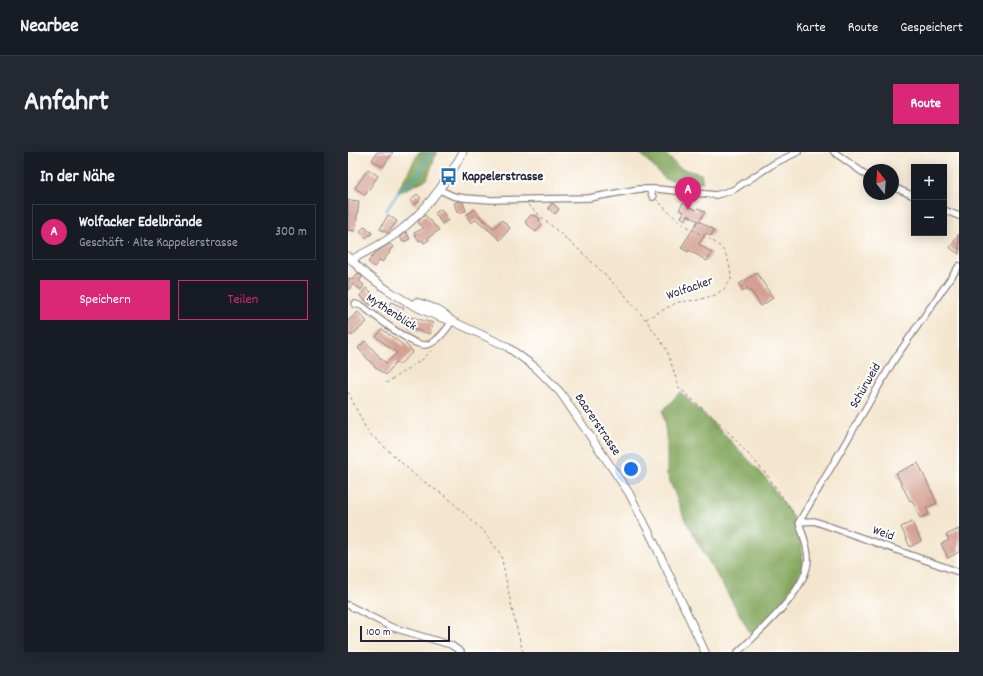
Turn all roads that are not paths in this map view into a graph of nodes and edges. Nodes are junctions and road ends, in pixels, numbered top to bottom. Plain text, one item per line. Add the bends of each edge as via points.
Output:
1 (463, 152) edge
2 (798, 152) edge
3 (834, 152) edge
4 (863, 173) edge
5 (649, 189) junction
6 (440, 190) junction
7 (899, 190) edge
8 (911, 195) edge
9 (653, 196) road end
10 (947, 211) edge
11 (959, 216) edge
12 (350, 258) edge
13 (959, 266) edge
14 (355, 304) dead end
15 (452, 321) junction
16 (799, 522) junction
17 (959, 572) edge
18 (348, 605) edge
19 (461, 652) edge
20 (705, 652) edge
21 (738, 652) edge

1 - 6 street
2 - 5 street via 775,163 733,190 716,195
3 - 4 street
5 - 6 street via 589,198 492,200 453,196
5 - 9 street
6 - 12 street via 398,233
7 - 8 street
10 - 11 street
12 - 15 street, Baarerstrasse via 387,290 443,312
13 - 16 street, Schürweid via 894,360
14 - 15 street, Mythenblick via 362,306 403,336 419,344 432,343 447,330
15 - 20 street, Baarerstrasse via 511,350 535,367 560,392 629,493
16 - 17 street, Weid via 814,521
16 - 21 street via 808,558 806,571 784,606
18 - 19 street via 391,627 451,645

